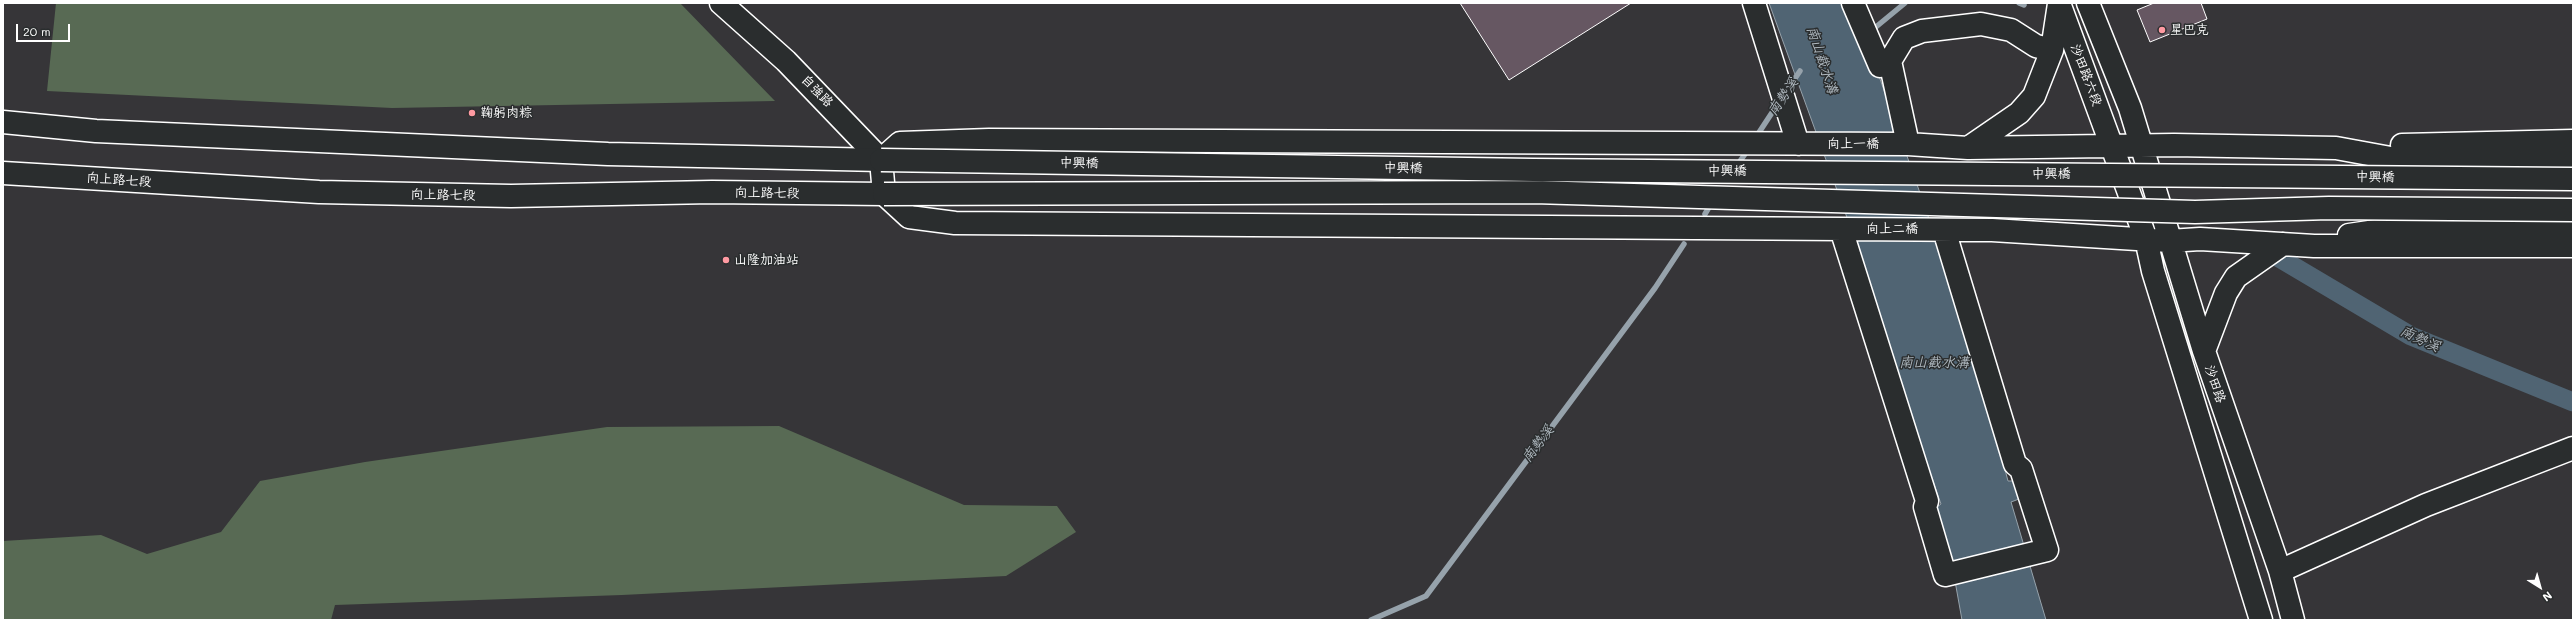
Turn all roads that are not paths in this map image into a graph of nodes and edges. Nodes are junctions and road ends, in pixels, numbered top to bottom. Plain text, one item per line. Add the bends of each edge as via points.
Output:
1 (721, 3) edge
2 (1754, 3) edge
3 (1853, 3) edge
4 (2059, 3) edge
5 (2088, 3) edge
6 (2052, 50) junction
7 (1880, 66) dead end
8 (3, 122) edge
9 (2573, 141) edge
10 (1797, 143) junction
11 (1908, 144) junction
12 (2142, 146) junction
13 (2112, 147) junction
14 (2296, 147) junction
15 (1968, 148) junction
16 (881, 160) junction
17 (2573, 160) edge
18 (3, 173) edge
19 (2573, 179) edge
20 (884, 194) junction
21 (2573, 210) edge
22 (2573, 228) edge
23 (1841, 229) junction
24 (1944, 230) junction
25 (2146, 239) junction
26 (2170, 241) junction
27 (2283, 244) junction
28 (2314, 246) junction
29 (2573, 246) edge
30 (2204, 352) junction
31 (2573, 448) edge
32 (2280, 572) junction
33 (2261, 620) edge
34 (2293, 620) edge

1 - 16 street, 自強路 via 792,66
2 - 10 street
3 - 7 street
4 - 6 street
4 - 13 street, 沙田路六段
5 - 12 street via 2130,108
6 - 11 street via 2036,46 2011,30 1981,24 1922,31 1904,38 1890,61
6 - 15 street via 2034,96 2019,113
8 - 16 street via 96,131 608,154
9 - 14 street
10 - 11 street, 向上一橋
10 - 16 street, 向上一橋 via 990,140 900,143
11 - 15 street, 向上一橋
12 - 13 street, 向上一橋
12 - 14 street, 向上一橋
12 - 26 street, 沙田路
13 - 15 street, 向上一橋
13 - 25 street, 沙田路
14 - 17 street via 2336,148 2396,159
16 - 19 street, 中興橋, bridge via 1533,170
16 - 20 street
18 - 20 street, 向上路七段 via 357,192 511,196 712,192
20 - 21 street, 中興橋, bridge via 1534,192 2195,212 2329,208
20 - 23 street, 向上二橋 via 909,217 955,222
22 - 28 street via 2403,227 2350,235
23 - 24 street, 向上二橋
23 - 24 street via 1927,501 1925,507 1944,575 2047,550 2021,469 2015,464
24 - 25 street, 向上二橋
25 - 26 street, 向上二橋
25 - 33 street, 沙田路 via 2153,271
26 - 27 street, 向上二橋 via 2200,239
26 - 30 street, 沙田路
27 - 28 street, 向上二橋
27 - 30 street via 2236,277 2226,293
28 - 29 street, 向上二橋
30 - 32 street, 沙田路
31 - 32 street via 2426,505
32 - 34 street, 沙田路

